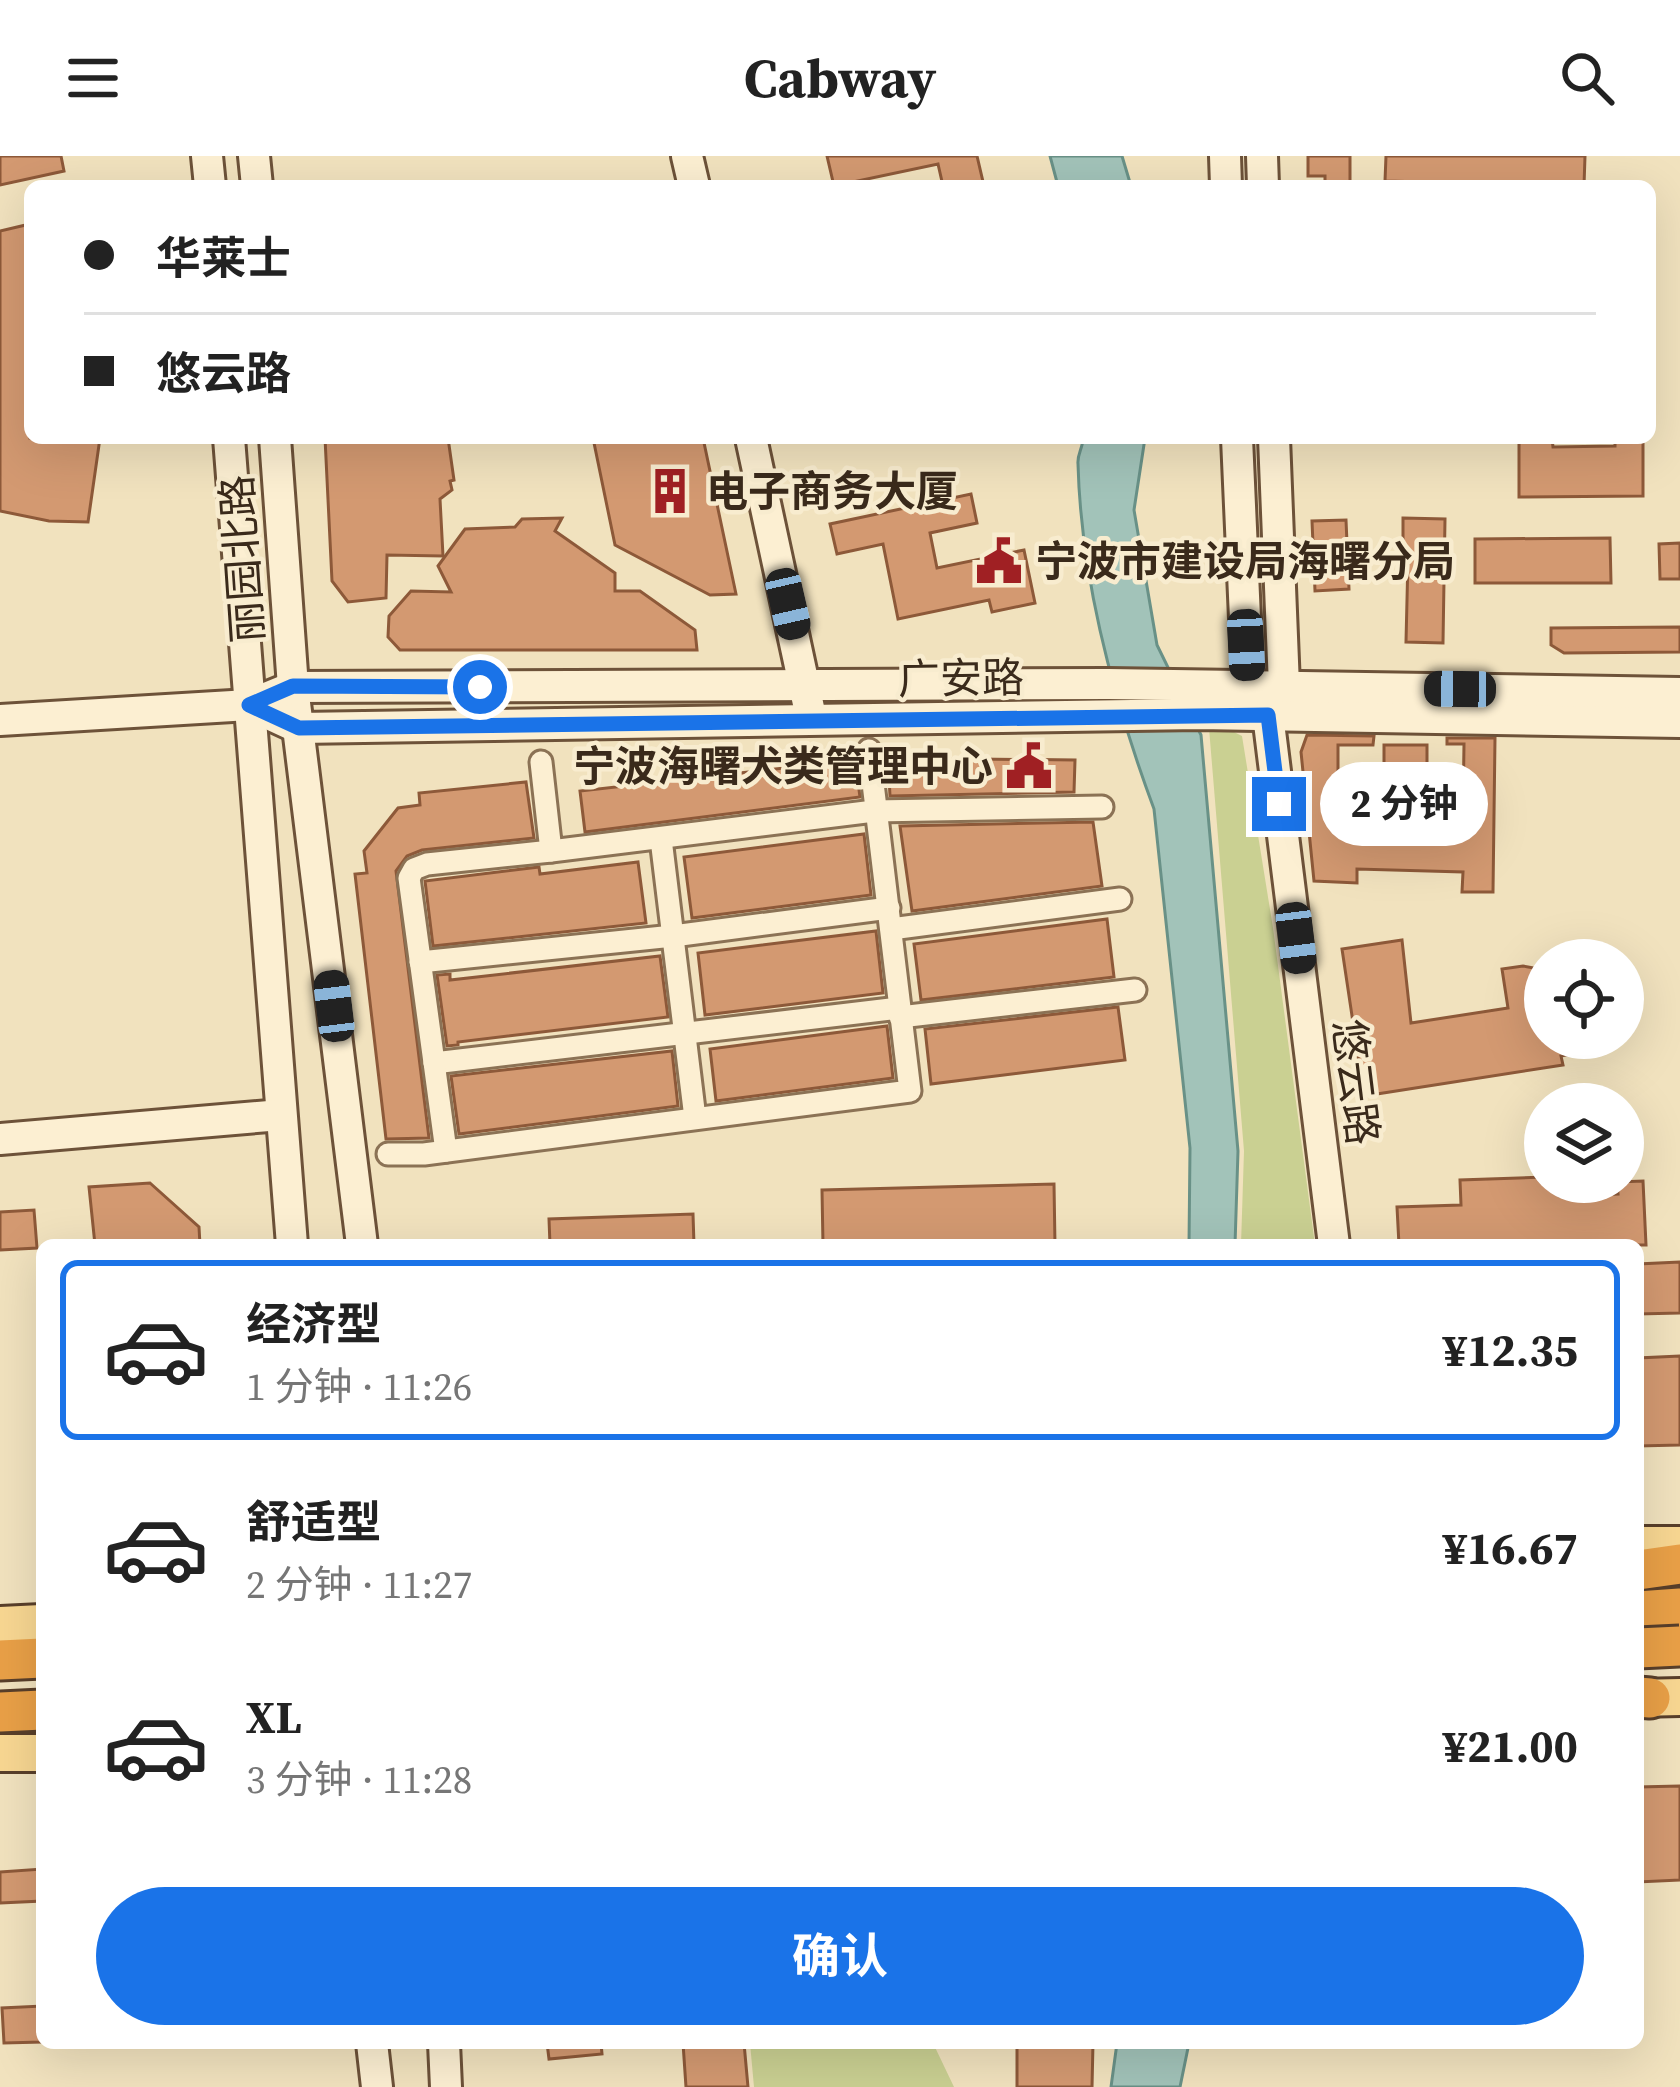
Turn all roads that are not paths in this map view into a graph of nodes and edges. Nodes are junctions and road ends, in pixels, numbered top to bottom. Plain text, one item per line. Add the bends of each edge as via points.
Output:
1 (229, 444) edge
2 (275, 444) edge
3 (752, 444) edge
4 (1237, 444) edge
5 (1274, 444) edge
6 (293, 686) junction
7 (1248, 686) junction
8 (1284, 686) junction
9 (807, 688) junction
10 (1680, 693) edge
11 (1197, 700) junction
12 (249, 705) junction
13 (1268, 715) junction
14 (0, 720) edge
15 (811, 722) junction
16 (1680, 722) edge
17 (299, 728) junction
18 (869, 750) dead end
19 (541, 762) dead end
20 (1102, 808) dead end
21 (874, 812) junction
22 (662, 839) junction
23 (551, 850) junction
24 (1120, 899) dead end
25 (890, 918) junction
26 (673, 936) junction
27 (420, 962) junction
28 (1135, 991) dead end
29 (900, 1013) junction
30 (685, 1033) junction
31 (434, 1063) junction
32 (280, 1114) junction
33 (695, 1118) junction
34 (0, 1138) edge
35 (446, 1150) junction
36 (388, 1154) dead end
37 (291, 1239) edge
38 (361, 1239) edge
39 (1333, 1239) edge
40 (1644, 1545) edge
41 (1680, 1545) edge
42 (1680, 1564) edge
43 (1644, 1569) edge
44 (1680, 1608) edge
45 (1644, 1611) edge
46 (36, 1623) edge
47 (0, 1625) edge
48 (1680, 1646) edge
49 (1644, 1648) edge
50 (36, 1658) edge
51 (0, 1660) edge
52 (36, 1710) edge
53 (0, 1712) edge
54 (0, 1753) edge
55 (36, 1753) edge
56 (373, 2049) edge
57 (444, 2049) edge
58 (377, 2087) edge
59 (446, 2087) edge

1 - 12 street, 丽园北路
2 - 6 street, 丽园北路
3 - 9 street
4 - 7 street
5 - 8 street
6 - 9 street, 广安路
6 - 12 street, 广安路
6 - 17 street, 丽园北路
7 - 8 street, 广安路
7 - 11 street, 广安路
7 - 13 street, 悠云路
8 - 10 street, 广安路
8 - 13 street
9 - 11 street, 广安路 via 1108,684
9 - 15 street
11 - 13 street, 广安路
11 - 15 street, 广安路 via 1114,716
12 - 14 street, 广安路
12 - 17 street, 广安路
12 - 32 street, 丽园北路
13 - 16 street, 广安路
13 - 39 street, 悠云路
15 - 17 street, 广安路
17 - 38 street, 丽园北路
18 - 21 street
19 - 23 street
20 - 21 street
21 - 22 street
21 - 25 street
22 - 23 street
22 - 26 street
23 - 27 street via 414,869
24 - 25 street
25 - 26 street
25 - 29 street
26 - 27 street
26 - 30 street
27 - 31 street
28 - 29 street
29 - 30 street
29 - 33 street via 910,1091
30 - 31 street
30 - 33 street
31 - 35 street
32 - 34 street
32 - 37 street, 丽园北路
33 - 35 street
35 - 36 street
40 - 41 main road
42 - 43 highway
44 - 45 highway
46 - 47 main road
48 - 49 highway, bridge
50 - 51 highway
52 - 53 highway
54 - 55 main road
56 - 58 street
57 - 59 street

